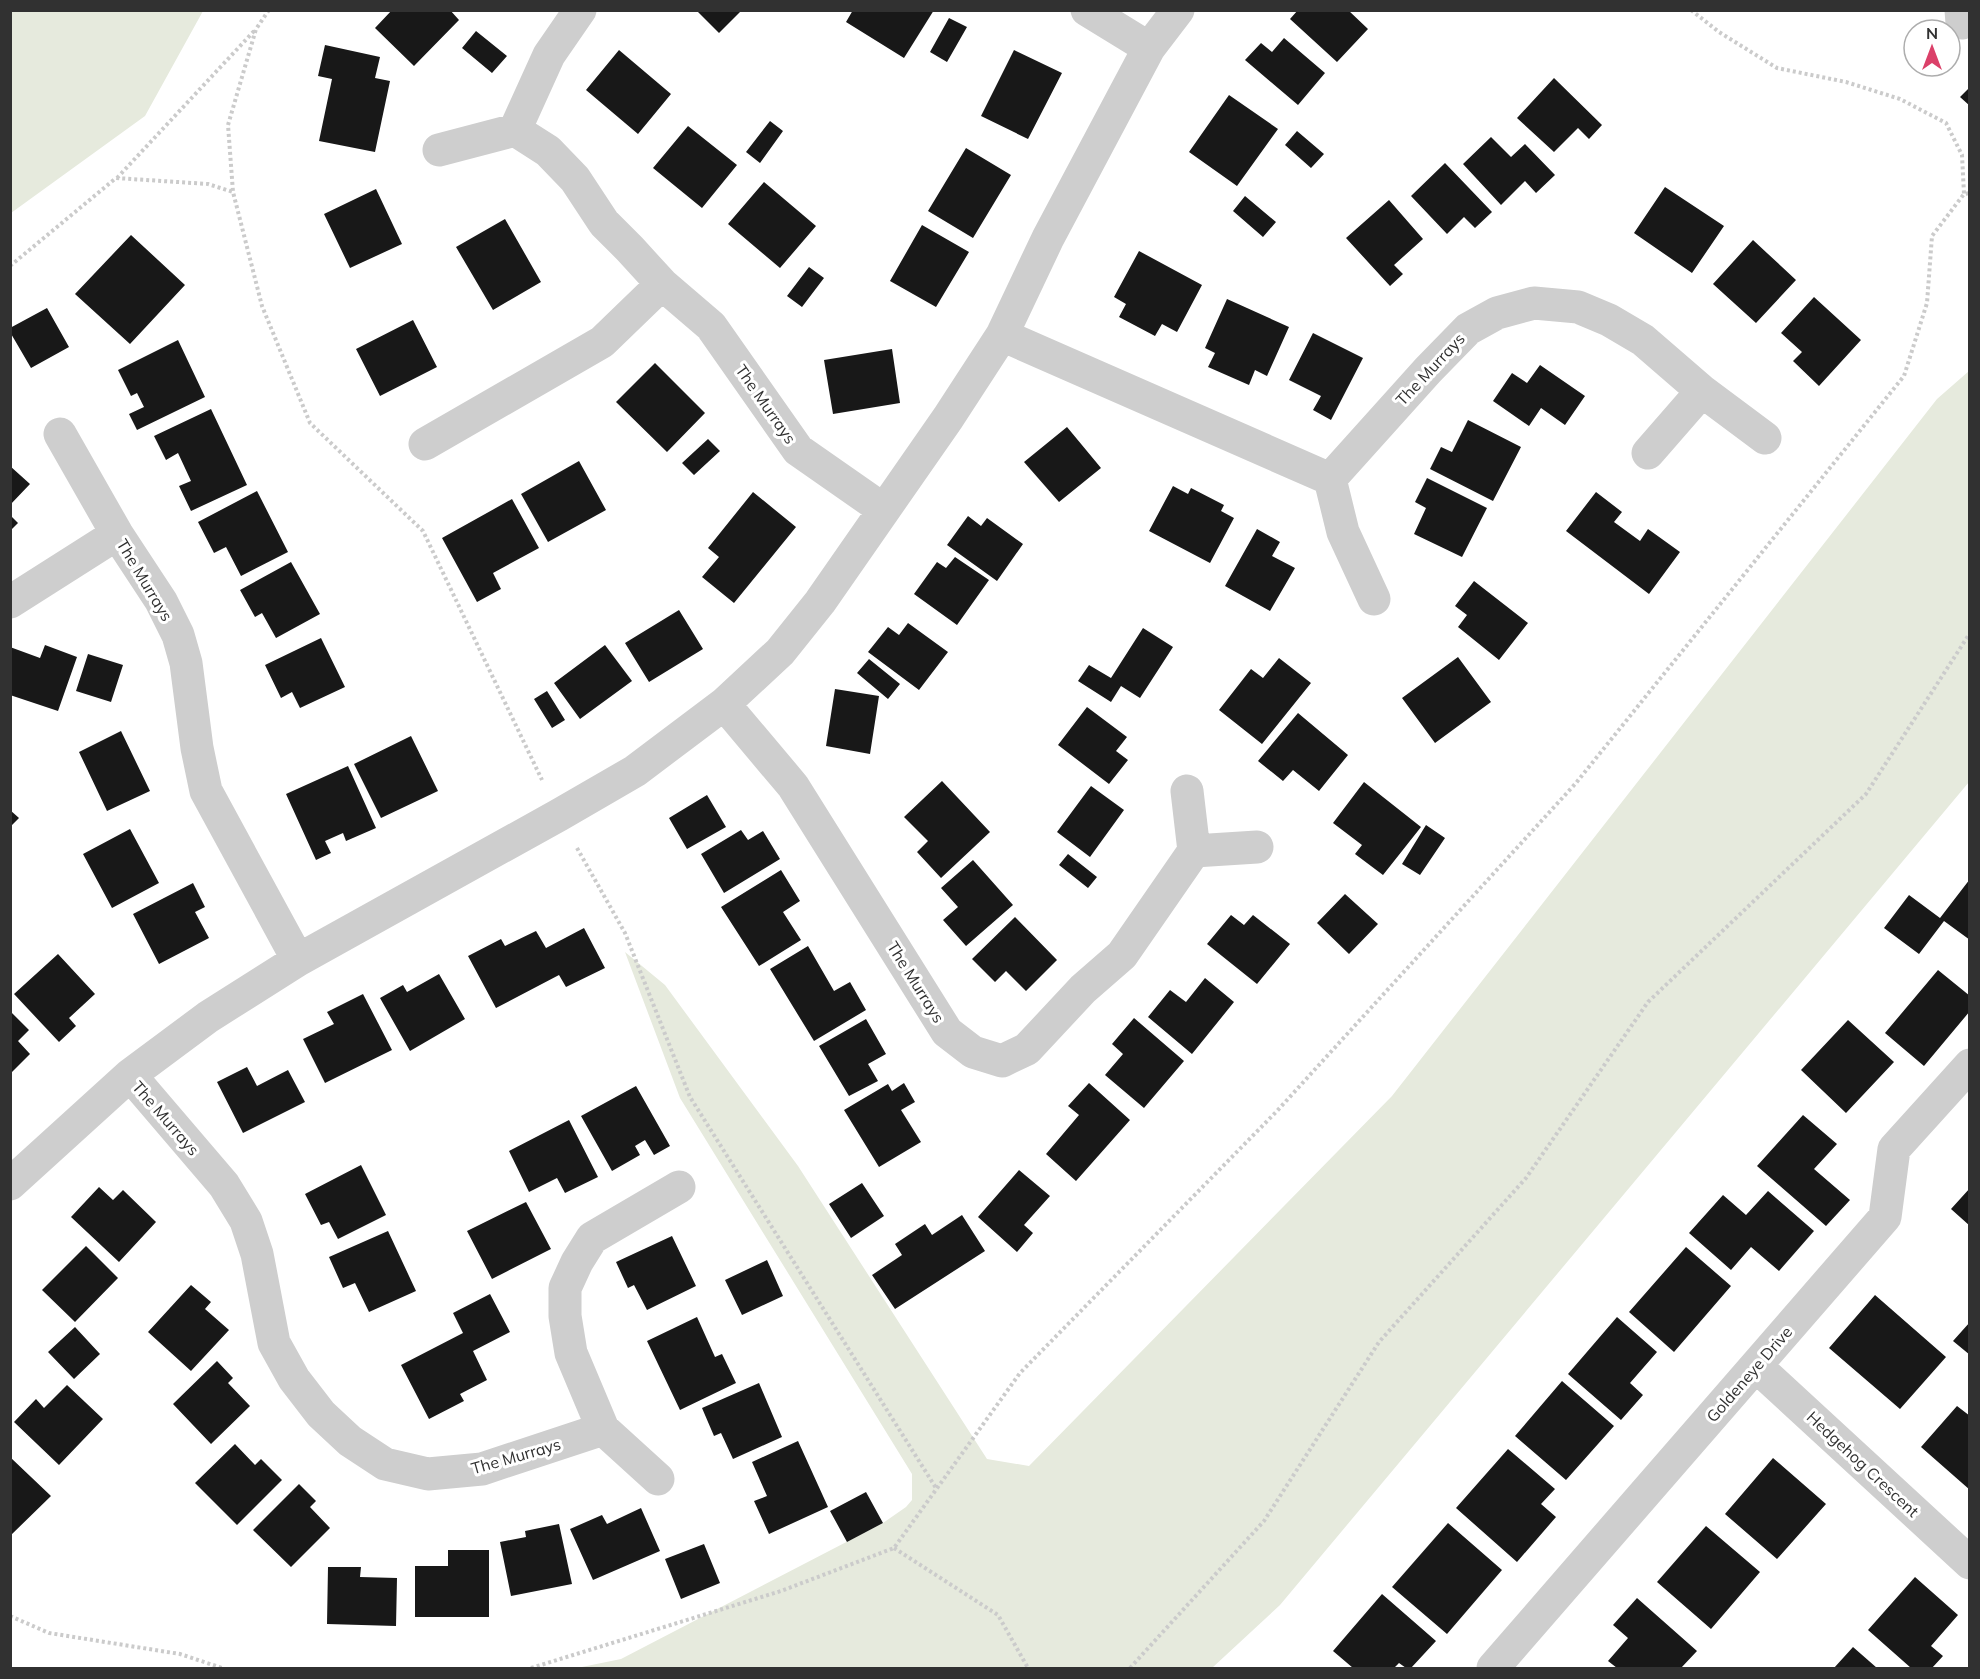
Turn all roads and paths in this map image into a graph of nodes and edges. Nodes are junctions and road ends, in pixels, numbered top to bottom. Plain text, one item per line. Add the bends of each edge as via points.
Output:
1 (269, 10) edge
2 (580, 10) edge
3 (1087, 10) edge
4 (1178, 10) edge
5 (1690, 10) edge
6 (256, 29) junction
7 (1149, 48) junction
8 (515, 130) junction
9 (439, 150) dead end
10 (116, 178) junction
11 (233, 192) junction
12 (1967, 193) edge
13 (10, 266) edge
14 (662, 284) junction
15 (1002, 335) junction
16 (1702, 391) junction
17 (60, 434) dead end
18 (1765, 438) dead end
19 (425, 444) dead end
20 (1648, 453) dead end
21 (1330, 479) junction
22 (884, 510) junction
23 (117, 534) junction
24 (1374, 599) dead end
25 (10, 602) edge
26 (1970, 633) edge
27 (724, 705) junction
28 (1187, 791) dead end
29 (559, 815) junction
30 (1257, 846) dead end
31 (1194, 851) junction
32 (298, 960) junction
33 (1970, 1065) edge
34 (130, 1076) junction
35 (10, 1184) edge
36 (679, 1187) dead end
37 (1756, 1366) junction
38 (603, 1429) junction
39 (658, 1479) dead end
40 (936, 1488) junction
41 (894, 1548) junction
42 (1970, 1563) edge
43 (10, 1616) edge
44 (222, 1668) edge
45 (531, 1668) edge
46 (1028, 1668) edge
47 (1130, 1668) edge
48 (1493, 1668) edge

1 - 6 path
2 - 8 street via 549,55
3 - 7 street
4 - 7 street, The Murrays
5 - 12 path via 1777,68 1845,82 1900,99 1946,123 1962,154
6 - 10 path
6 - 11 path via 228,125
7 - 15 street, The Murrays via 1048,238
8 - 9 street
8 - 14 street, The Murrays via 548,151 575,179 604,223
10 - 11 path via 208,184
10 - 13 path
11 - 29 path via 262,306 310,423 423,531
12 - 40 path via 1932,236 1926,303 1904,376 1576,783 1277,1111 1020,1372
14 - 19 street via 602,342
14 - 22 street, The Murrays via 711,326 798,450
15 - 21 street
15 - 22 street, The Murrays
16 - 18 street, The Murrays
16 - 20 street
16 - 21 street, The Murrays via 1643,340 1609,320 1578,308 1534,303 1497,312 1468,329
17 - 23 street, The Murrays
21 - 24 street via 1343,532
22 - 27 street, The Murrays via 780,652
23 - 25 street, The Murrays
23 - 32 street, The Murrays via 178,635 206,791
26 - 47 path via 1866,794 1648,1002 1526,1178 1379,1342 1264,1521
27 - 29 street, The Murrays via 635,771
27 - 31 street, The Murrays via 793,786 947,1032 973,1052 1002,1061 1027,1049 1083,988 1122,955
28 - 31 street
29 - 32 street, The Murrays
29 - 40 path via 625,933 690,1097
30 - 31 street
32 - 34 street, The Murrays via 208,1017
33 - 37 street, Goldeneye Drive via 1894,1149 1885,1217
34 - 35 street, The Murrays
34 - 38 street, The Murrays via 224,1185 246,1221 257,1254 274,1343 294,1379 321,1414 350,1441 385,1464 428,1474 482,1469
36 - 38 street via 592,1238 565,1288 571,1353
37 - 42 street, Hedgehog Crescent
37 - 48 street, Goldeneye Drive
38 - 39 street
40 - 41 path
41 - 45 path via 781,1591
41 - 46 path via 998,1614
43 - 44 path via 49,1633 180,1654

